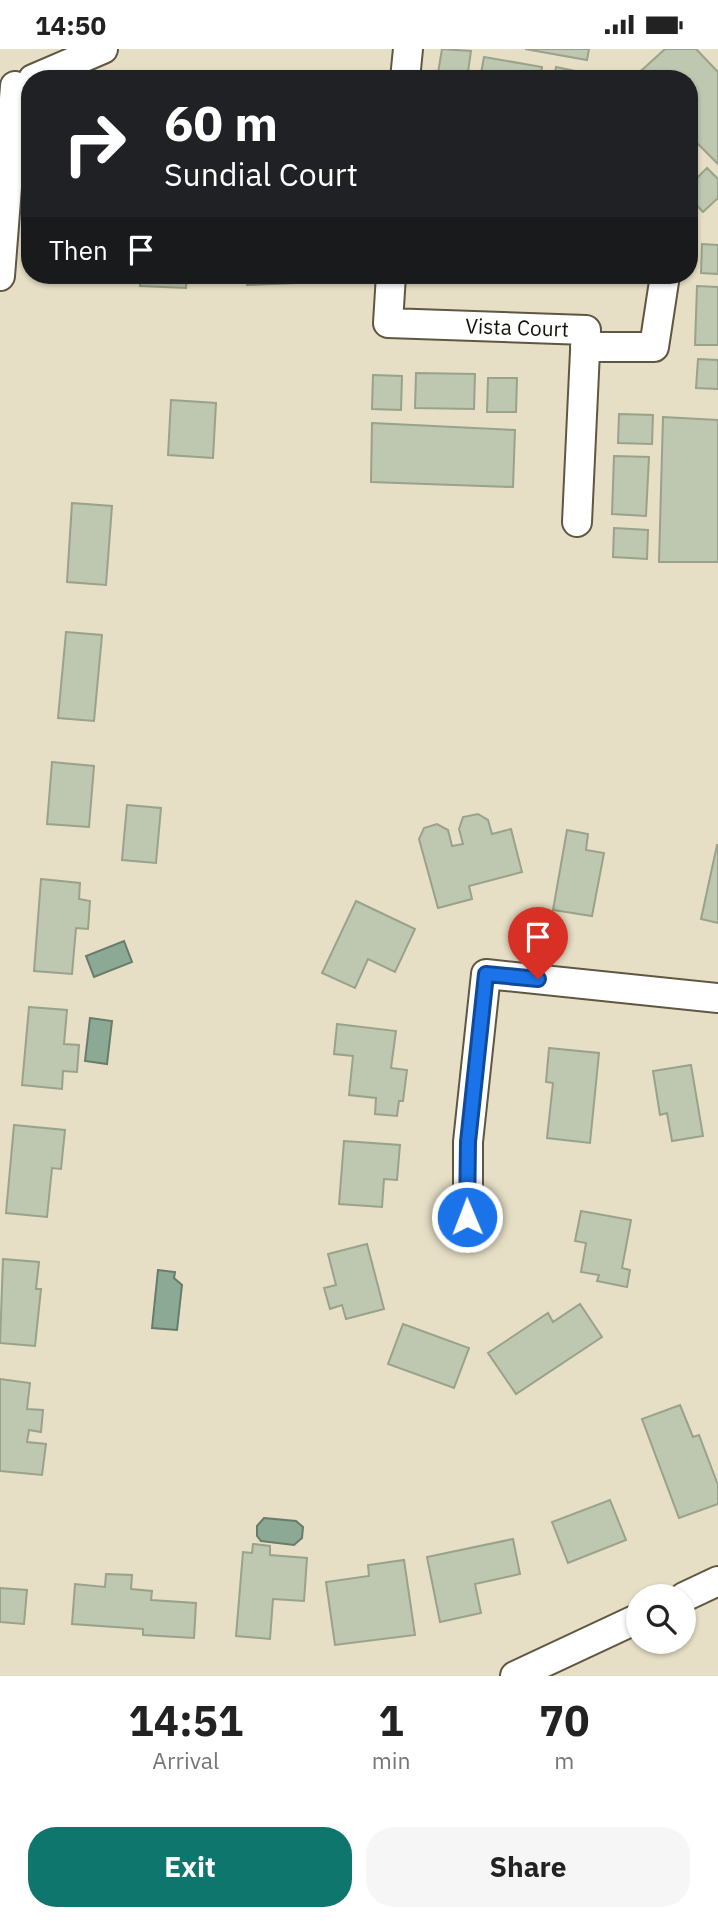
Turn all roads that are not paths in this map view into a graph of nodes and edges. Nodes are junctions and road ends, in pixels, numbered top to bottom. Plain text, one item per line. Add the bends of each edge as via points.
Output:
1 (103, 49) edge
2 (408, 49) edge
3 (53, 70) edge
4 (406, 70) edge
5 (19, 84) edge
6 (0, 276) edge
7 (390, 284) edge
8 (664, 284) edge
9 (585, 347) junction
10 (577, 522) dead end
11 (718, 998) edge
12 (468, 1237) dead end
13 (718, 1581) edge
14 (696, 1591) edge
15 (626, 1624) edge
16 (515, 1676) edge

1 - 3 street
2 - 4 street
5 - 6 street
7 - 9 street, Vista Court via 388,323 586,330
8 - 9 street via 654,347
9 - 10 street, Vista Court
11 - 12 street via 486,974 468,1142
13 - 14 street
15 - 16 street

